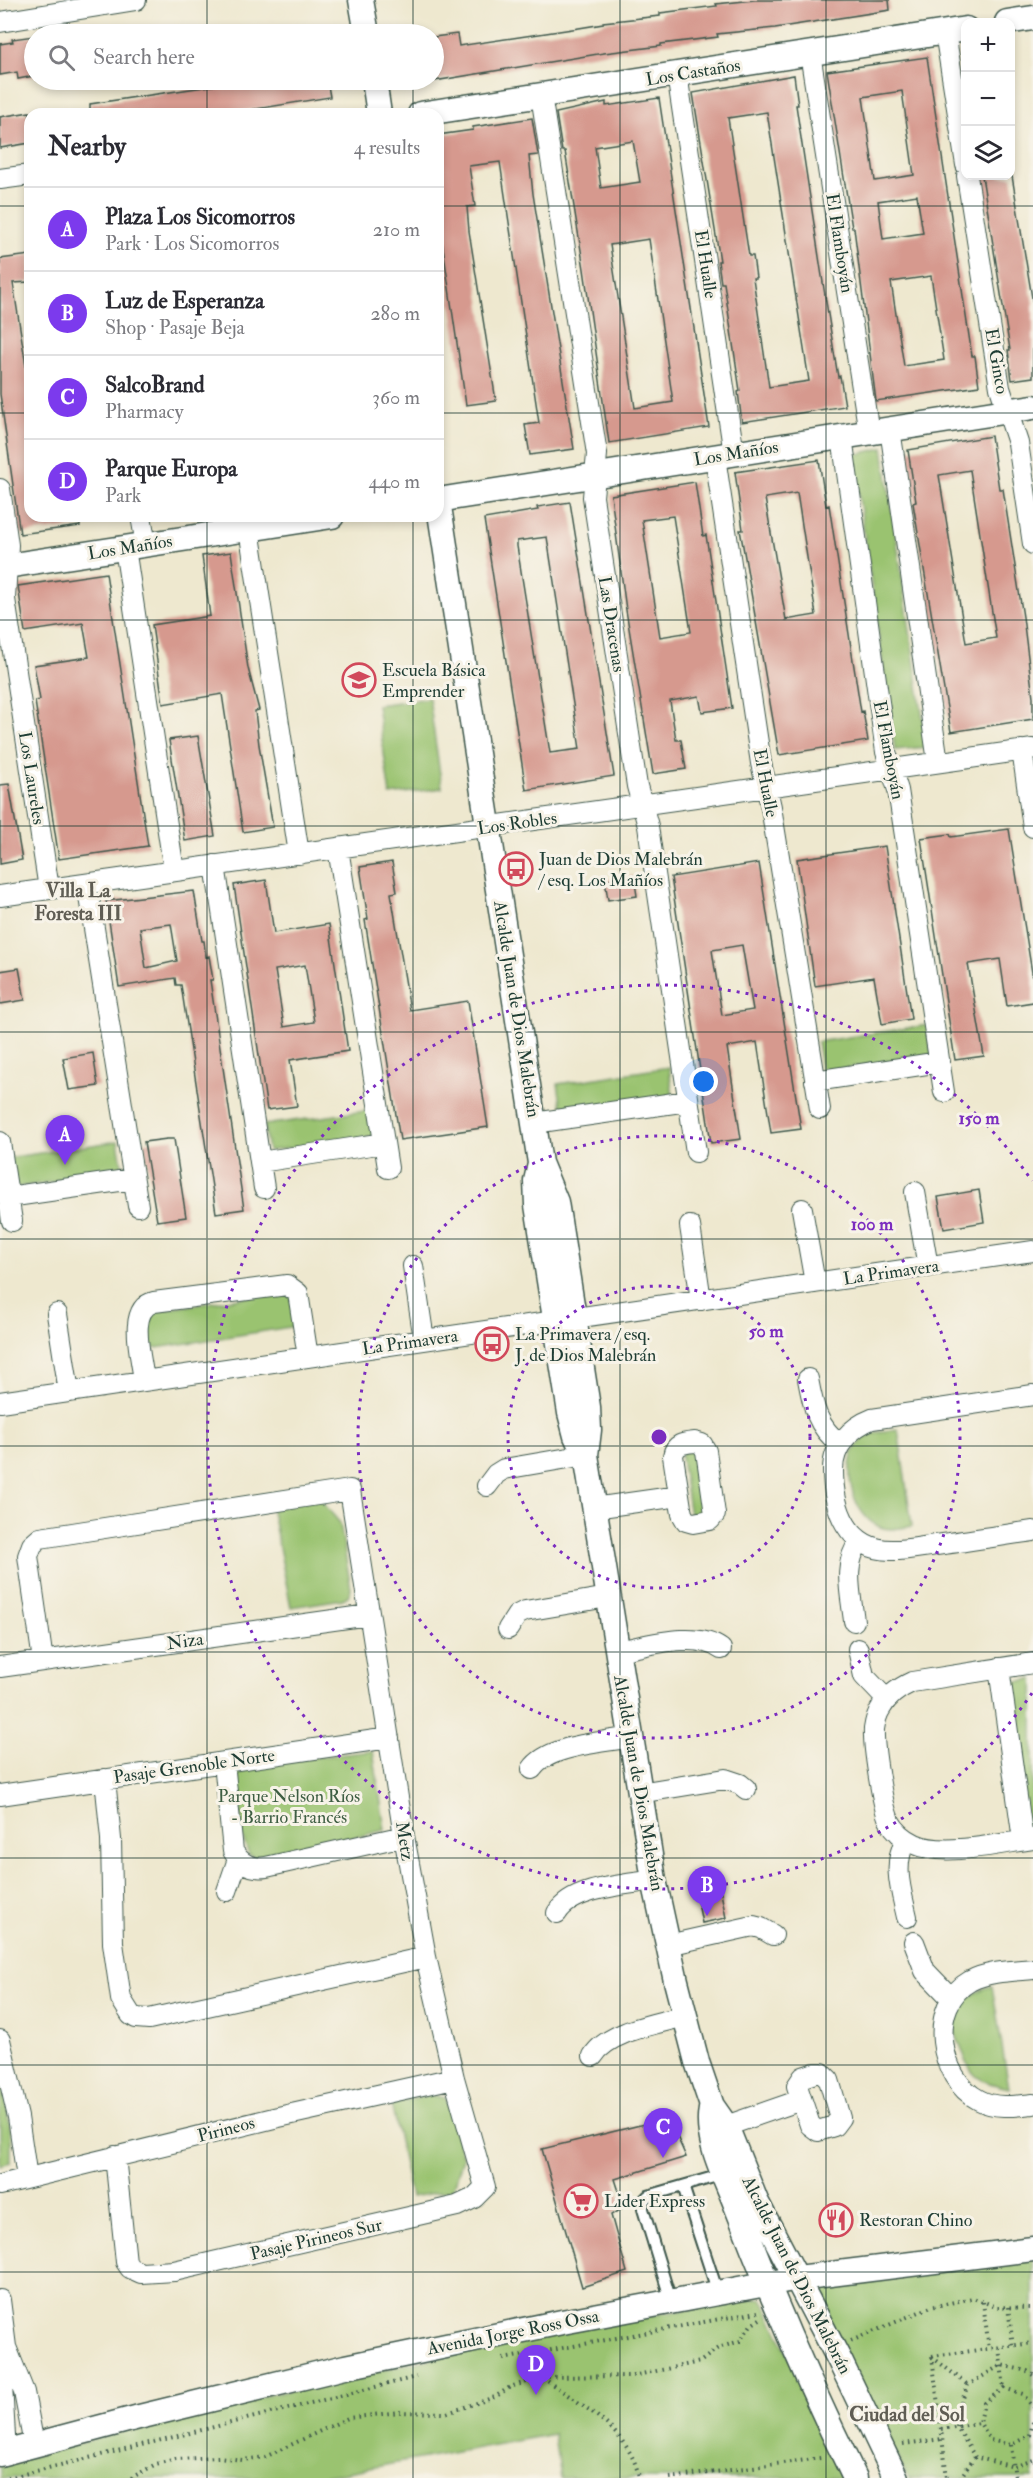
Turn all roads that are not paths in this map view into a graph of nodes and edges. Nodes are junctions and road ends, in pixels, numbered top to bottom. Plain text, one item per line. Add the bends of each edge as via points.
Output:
1 (136, 0) edge
2 (361, 0) edge
3 (62, 6) edge
4 (1033, 18) edge
5 (1015, 21) edge
6 (0, 22) edge
7 (365, 24) edge
8 (955, 31) edge
9 (810, 53) junction
10 (677, 74) junction
11 (375, 90) edge
12 (541, 95) junction
13 (378, 108) edge
14 (444, 110) edge
15 (963, 126) edge
16 (24, 176) edge
17 (0, 179) edge
18 (968, 180) edge
19 (1033, 407) edge
20 (1008, 411) junction
21 (879, 431) junction
22 (842, 437) junction
23 (725, 455) junction
24 (595, 475) junction
25 (0, 489) edge
26 (444, 499) edge
27 (140, 522) edge
28 (273, 522) edge
29 (441, 522) edge
30 (249, 529) junction
31 (1033, 544) edge
32 (135, 546) junction
33 (4, 567) edge
34 (1027, 749) edge
35 (938, 762) junction
36 (891, 769) junction
37 (766, 787) junction
38 (642, 805) junction
39 (489, 827) junction
40 (1033, 827) edge
41 (338, 848) junction
42 (299, 854) junction
43 (215, 866) junction
44 (174, 872) junction
45 (87, 884) junction
46 (49, 889) junction
47 (0, 896) edge
48 (940, 1062) junction
49 (815, 1081) junction
50 (944, 1092) dead end
51 (688, 1101) junction
52 (820, 1109) dead end
53 (534, 1123) junction
54 (0, 1142) edge
55 (384, 1143) junction
56 (696, 1152) dead end
57 (260, 1162) junction
58 (388, 1168) dead end
59 (133, 1179) junction
60 (264, 1188) dead end
61 (915, 1192) dead end
62 (8, 1197) junction
63 (138, 1206) dead end
64 (802, 1209) dead end
65 (12, 1221) dead end
66 (690, 1226) dead end
67 (1033, 1251) edge
68 (413, 1266) dead end
69 (928, 1267) junction
70 (815, 1283) junction
71 (701, 1300) junction
72 (57, 1314) dead end
73 (565, 1320) junction
74 (424, 1340) junction
75 (308, 1357) junction
76 (808, 1379) dead end
77 (144, 1381) junction
78 (69, 1392) junction
79 (1033, 1395) edge
80 (0, 1402) edge
81 (840, 1444) junction
82 (586, 1455) junction
83 (487, 1486) dead end
84 (679, 1496) dead end
85 (594, 1508) junction
86 (1033, 1531) edge
87 (860, 1541) junction
88 (608, 1597) junction
89 (369, 1615) junction
90 (854, 1621) dead end
91 (508, 1629) dead end
92 (721, 1649) dead end
93 (858, 1649) dead end
94 (617, 1651) junction
95 (43, 1661) junction
96 (1033, 1663) edge
97 (0, 1667) edge
98 (999, 1668) junction
99 (886, 1700) junction
100 (630, 1737) junction
101 (389, 1738) junction
102 (224, 1762) junction
103 (532, 1769) dead end
104 (105, 1779) junction
105 (746, 1789) dead end
106 (639, 1793) junction
107 (0, 1795) edge
108 (404, 1836) junction
109 (906, 1839) junction
110 (1028, 1840) edge
111 (238, 1859) junction
112 (654, 1880) junction
113 (227, 1891) dead end
114 (557, 1913) dead end
115 (907, 1917) dead end
116 (774, 1935) dead end
117 (914, 1942) dead end
118 (668, 1945) junction
119 (426, 1957) junction
120 (1033, 1969) edge
121 (951, 1998) junction
122 (685, 2016) junction
123 (0, 2040) edge
124 (592, 2056) dead end
125 (454, 2078) junction
126 (801, 2100) dead end
127 (1033, 2104) edge
128 (712, 2106) junction
129 (726, 2126) junction
130 (115, 2156) junction
131 (724, 2174) junction
132 (27, 2178) junction
133 (0, 2185) edge
134 (683, 2186) junction
135 (485, 2187) joint
136 (1033, 2249) edge
137 (798, 2278) junction
138 (767, 2284) junction
139 (718, 2293) junction
140 (0, 2300) edge
141 (671, 2301) junction
142 (6, 2347) junction
143 (34, 2445) junction
144 (3, 2453) edge
145 (855, 2478) edge
146 (896, 2478) edge

1 - 3 street
2 - 7 street
3 - 6 street
4 - 5 street
8 - 9 street, Los Castaños
8 - 15 street
9 - 10 street, Los Castaños
9 - 21 street, El Flamboyán
10 - 12 street, Los Castaños
10 - 23 street, El Hualle
11 - 13 street
12 - 14 street, Los Castaños
12 - 24 street, Las Dracenas via 597,454
16 - 17 street
18 - 20 street, El Ginco via 1000,388
19 - 20 street, Los Mañíos
20 - 21 street, Los Mañíos
20 - 31 street, El Ginco via 1018,443
21 - 22 street, Los Mañíos
21 - 35 street, El Flamboyán
22 - 23 street, Los Mañíos
22 - 36 street, El Flamboyán
23 - 24 street, Los Mañíos
23 - 37 street, El Hualle
24 - 26 street, Los Mañíos
24 - 38 street, Las Dracenas via 593,497
25 - 33 street, Los Laureles via 8,545
27 - 32 street
28 - 30 street, Los Mañíos
29 - 39 street, Alcalde Juan de Dios Malebrán
30 - 32 street, Los Mañíos
30 - 42 street
32 - 33 street, Los Mañíos
32 - 44 street
33 - 46 street, Los Laureles via 5,598
34 - 35 street, Los Robles
34 - 40 street
35 - 36 street, Los Robles
36 - 37 street, Los Robles
36 - 48 street, El Flamboyán via 898,790
37 - 38 street, Los Robles
37 - 49 street, El Hualle
38 - 39 street, Los Robles
38 - 51 street, Las Dracenas
39 - 41 street, Los Robles
39 - 53 street, Alcalde Juan de Dios Malebrán
41 - 42 street, Los Robles
41 - 55 street
42 - 43 street, Los Robles
43 - 44 street, Los Robles
43 - 57 street
44 - 45 street, Los Robles
45 - 46 street, Los Robles
45 - 59 street
46 - 47 street, Los Robles
48 - 49 street
48 - 50 street, El Flamboyán
49 - 52 street, El Hualle
51 - 53 street
51 - 56 street, Las Dracenas
53 - 73 street, Alcalde Juan de Dios Malebrán via 540,1163 537,1205
54 - 62 street
55 - 57 street
55 - 58 street
57 - 60 street
59 - 62 street
59 - 63 street
61 - 69 street
62 - 65 street
64 - 70 street
66 - 71 street
67 - 69 street, La Primavera
68 - 74 street
69 - 70 street, La Primavera
70 - 71 street, La Primavera
71 - 73 street, La Primavera
72 - 78 street
73 - 74 street, La Primavera
73 - 82 street, Alcalde Juan de Dios Malebrán via 572,1424
74 - 75 street, La Primavera
75 - 77 street, La Primavera
75 - 77 street via 298,1293 287,1285 154,1302 143,1306 137,1318
76 - 81 street via 820,1424
77 - 78 street, La Primavera
78 - 80 street, La Primavera
79 - 81 street via 872,1419
81 - 87 street via 833,1466 837,1506 846,1528
82 - 83 street via 504,1469
82 - 85 street, Alcalde Juan de Dios Malebrán
84 - 85 street
85 - 88 street, Alcalde Juan de Dios Malebrán
86 - 87 street via 892,1550
87 - 90 street via 849,1565
88 - 91 street via 525,1611 517,1615
88 - 94 street, Alcalde Juan de Dios Malebrán
89 - 95 street, Niza
89 - 95 street, Metz via 350,1490 45,1536 32,1545 28,1561
89 - 101 street, Metz
92 - 94 street via 708,1641 692,1639
93 - 99 street via 864,1676
94 - 100 street, Alcalde Juan de Dios Malebrán
95 - 97 street, Niza
96 - 98 street
98 - 99 street via 912,1682
98 - 110 street
99 - 109 street via 877,1718 874,1740 888,1817
100 - 103 street via 554,1752 541,1758
100 - 106 street, Alcalde Juan de Dios Malebrán
101 - 102 street, Pasaje Grenoble Norte
101 - 108 street, Metz
102 - 104 street, Pasaje Grenoble Norte
102 - 111 street via 231,1843
104 - 107 street, Pasaje Grenoble Norte
104 - 119 street via 111,1839 113,1943 121,2000 136,2018 149,2019
105 - 106 street via 733,1780 717,1779
106 - 112 street, Alcalde Juan de Dios Malebrán
108 - 111 street via 258,1868
108 - 119 street, Metz
109 - 110 street via 940,1850
109 - 115 street via 897,1868
111 - 113 street
112 - 114 street via 581,1894 565,1902
112 - 118 street, Alcalde Juan de Dios Malebrán
116 - 118 street via 753,1926
117 - 121 street via 925,1971
118 - 122 street, Alcalde Juan de Dios Malebrán
119 - 125 street, Metz
120 - 121 street via 980,1976
121 - 127 street via 942,2032 960,2084 972,2096 990,2104
122 - 124 street via 613,2038
122 - 128 street, Alcalde Juan de Dios Malebrán
123 - 132 street
125 - 130 street, Pirineos
125 - 135 street, Metz
126 - 129 street
128 - 129 street, Alcalde Juan de Dios Malebrán
128 - 131 street, Alcalde Juan de Dios Malebrán via 711,2131
129 - 137 street, Alcalde Juan de Dios Malebrán via 756,2201
130 - 132 street, Pirineos
130 - 135 street, Pasaje Pirineos Sur via 125,2255 130,2268 141,2274 174,2271 457,2206
131 - 134 lane
131 - 138 street, Alcalde Juan de Dios Malebrán
132 - 133 street, Pirineos
134 - 139 lane
134 - 141 lane via 648,2196 642,2205
136 - 137 street, Avenida Jorge Ross Ossa
137 - 138 street, Avenida Jorge Ross Ossa
137 - 146 street, Alcalde Juan de Dios Malebrán
138 - 139 street, Avenida Jorge Ross Ossa
138 - 145 street, Alcalde Juan de Dios Malebrán via 769,2313
139 - 141 street, Avenida Jorge Ross Ossa
140 - 142 street
141 - 143 street, Avenida Jorge Ross Ossa via 345,2367
142 - 143 street via 24,2392
142 - 144 street
143 - 144 street, Avenida Jorge Ross Ossa

